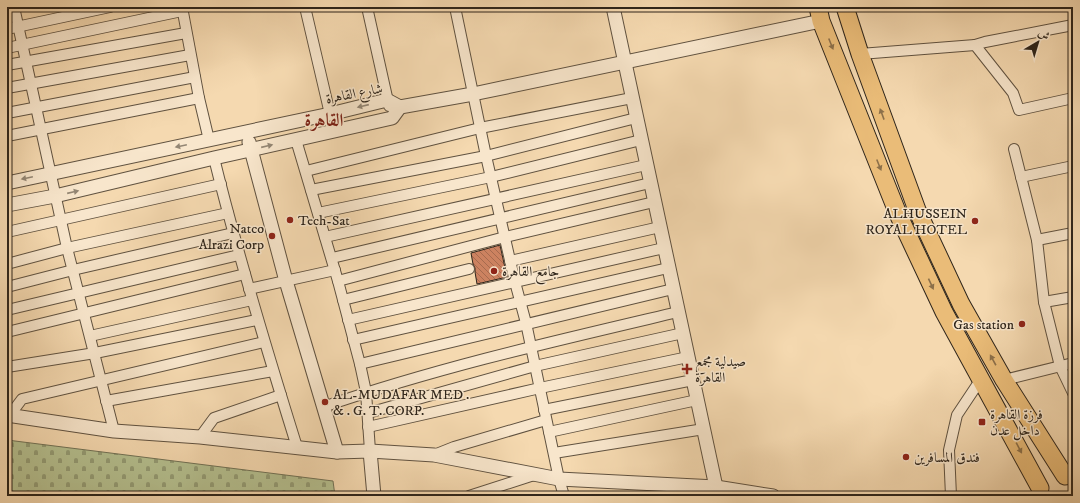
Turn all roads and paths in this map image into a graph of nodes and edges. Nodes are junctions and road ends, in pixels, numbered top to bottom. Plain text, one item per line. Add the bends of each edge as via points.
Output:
1 (11, 7) edge
2 (14, 7) edge
3 (110, 7) edge
4 (305, 7) edge
5 (367, 7) edge
6 (455, 7) edge
7 (613, 7) edge
8 (845, 7) edge
9 (7, 8) edge
10 (182, 9) edge
11 (820, 14) edge
12 (1073, 25) edge
13 (18, 27) junction
14 (7, 29) edge
15 (186, 33) junction
16 (22, 45) junction
17 (975, 45) junction
18 (7, 48) edge
19 (860, 54) junction
20 (190, 55) junction
21 (26, 61) junction
22 (624, 62) junction
23 (7, 65) edge
24 (195, 77) junction
25 (31, 83) junction
26 (7, 88) edge
27 (473, 94) junction
28 (199, 98) junction
29 (632, 98) junction
30 (1073, 98) edge
31 (387, 100) junction
32 (400, 106) junction
33 (36, 107) junction
34 (7, 113) edge
35 (330, 114) junction
36 (392, 118) junction
37 (636, 118) junction
38 (480, 128) junction
39 (41, 129) junction
40 (247, 131) junction
41 (7, 136) edge
42 (209, 140) junction
43 (296, 140) junction
44 (641, 140) junction
45 (1014, 149) dead end
46 (251, 150) junction
47 (486, 156) junction
48 (214, 158) junction
49 (646, 165) junction
50 (1073, 166) edge
51 (306, 171) junction
52 (52, 173) junction
53 (491, 177) junction
54 (1021, 177) junction
55 (7, 183) edge
56 (650, 183) junction
57 (221, 184) junction
58 (311, 190) junction
59 (55, 196) junction
60 (496, 198) junction
61 (654, 202) junction
62 (7, 205) edge
63 (228, 213) junction
64 (318, 213) junction
65 (500, 218) junction
66 (61, 220) junction
67 (660, 227) junction
68 (7, 232) edge
69 (233, 233) junction
70 (1073, 233) edge
71 (325, 237) junction
72 (505, 238) junction
73 (1037, 240) junction
74 (67, 248) junction
75 (664, 248) junction
76 (239, 255) junction
77 (332, 258) junction
78 (510, 260) junction
79 (7, 264) edge
80 (668, 268) junction
81 (469, 269) dead end
82 (73, 270) junction
83 (335, 270) junction
84 (245, 274) junction
85 (338, 280) junction
86 (286, 281) junction
87 (515, 282) junction
88 (7, 287) edge
89 (249, 289) junction
90 (673, 289) junction
91 (78, 293) junction
92 (1073, 297) edge
93 (252, 300) junction
94 (343, 300) junction
95 (521, 302) junction
96 (1044, 302) junction
97 (7, 310) edge
98 (678, 312) junction
99 (84, 314) junction
100 (258, 320) junction
101 (348, 320) junction
102 (526, 323) junction
103 (7, 332) edge
104 (683, 333) junction
105 (90, 336) junction
106 (353, 340) junction
107 (264, 342) junction
108 (531, 346) junction
109 (95, 353) junction
110 (688, 357) junction
111 (1073, 363) edge
112 (360, 364) junction
113 (535, 366) junction
114 (1060, 366) junction
115 (7, 367) edge
116 (273, 371) junction
117 (981, 379) junction
118 (693, 380) junction
119 (1004, 380) junction
120 (101, 381) junction
121 (540, 388) junction
122 (366, 392) junction
123 (1073, 393) edge
124 (280, 395) junction
125 (697, 400) junction
126 (106, 401) junction
127 (323, 407) junction
128 (544, 410) junction
129 (368, 413) junction
130 (9, 415) edge
131 (546, 420) junction
132 (368, 427) junction
133 (704, 429) junction
134 (114, 431) junction
135 (549, 432) junction
136 (200, 437) junction
137 (297, 447) junction
138 (370, 451) junction
139 (337, 452) junction
140 (554, 453) junction
141 (434, 456) junction
142 (536, 474) junction
143 (1069, 477) edge
144 (559, 479) junction
145 (716, 487) junction
146 (1038, 492) edge
147 (374, 496) edge
148 (470, 496) edge
149 (564, 496) edge
150 (773, 496) edge
151 (951, 496) edge

1 - 9 street
2 - 13 street
3 - 13 street
4 - 35 street
5 - 31 street
6 - 27 street
7 - 22 street
8 - 19 highway
10 - 15 street
10 - 16 street
11 - 22 street
11 -> 117 highway via 898,214 944,312
12 - 17 street
13 - 14 street
13 - 16 street
15 - 20 street
15 - 21 street
16 - 18 street
16 - 21 street
17 - 19 street
17 - 30 street via 1013,93 1019,110
119 -> 19 highway via 961,304 917,210
20 - 24 street
20 - 25 street
21 - 23 street
21 - 25 street
22 - 27 street
22 - 29 street
24 - 28 street
24 - 33 street
25 - 26 street
25 - 33 street
27 - 32 street
27 - 38 street
28 - 39 street
28 - 42 street
29 - 37 street
29 - 38 street
31 - 32 street, شارع القاهرة
31 -> 35 street, شارع القاهرة
31 - 36 street
32 - 36 street, شارع القاهرة
33 - 34 street
33 - 39 street
35 - 40 street, شارع القاهرة
36 - 43 street
37 - 44 street
37 - 47 street
38 - 47 street
38 - 51 street
39 - 41 street
39 - 52 street
40 - 42 street, شارع القاهرة
40 - 46 street
42 -> 52 street, شارع القاهرة
46 -> 43 street
43 - 51 street
44 - 49 street
44 - 53 street
45 - 54 street
46 - 48 street
46 - 86 street
47 - 53 street
47 - 58 street
48 - 57 street
59 -> 48 street
49 - 56 street
49 - 60 street
50 - 54 street
51 - 58 street
52 -> 55 street, شارع القاهرة
52 - 59 street
53 - 60 street
53 - 64 street
54 - 73 street
56 - 61 street
56 - 65 street
57 - 63 street
57 - 66 street
58 - 64 street
59 - 62 street
59 - 66 street
60 - 65 street
60 - 71 street
61 - 67 street
61 - 72 street
63 - 69 street
63 - 74 street
64 - 71 street
65 - 72 street
65 - 77 street
66 - 68 street
66 - 74 street
67 - 75 street
67 - 78 street
69 - 76 street
69 - 82 street
70 - 73 street
71 - 77 street
72 - 78 street
72 - 85 street
73 - 96 street
74 - 79 street
74 - 82 street
75 - 80 street
75 - 87 street
76 - 84 street
76 - 91 street
77 - 83 street
78 - 87 street
80 - 90 street
80 - 95 street
81 - 94 street
82 - 88 street
82 - 91 street
83 - 85 street
83 - 86 street
84 - 89 street
84 - 99 street
85 - 94 street
86 - 89 street
86 - 127 street
87 - 95 street
87 - 101 street
89 - 93 street
90 - 98 street
90 - 102 street
91 - 97 street
91 - 99 street
92 - 96 street
93 - 100 street
93 - 105 street
94 - 101 street
95 - 102 street
95 - 106 street
96 - 114 street
98 - 104 street
98 - 108 street
99 - 103 street
99 - 105 street
100 - 107 street
100 - 109 street
101 - 106 street
102 - 108 street
102 - 112 street
104 - 110 street
104 - 113 street
105 - 109 street
106 - 112 street
107 - 116 street
107 - 120 street
108 - 113 street
108 - 122 street
109 - 115 street
109 - 120 street
110 - 118 street
110 - 121 street
111 - 114 street
112 - 122 street
113 - 121 street
113 - 129 street
114 - 119 street
114 - 123 street
116 - 124 street
116 - 126 street
117 -> 146 highway
117 - 151 street via 957,415 949,450
118 - 125 street
118 - 128 street
119 - 143 highway
120 - 126 street
120 - 130 street via 22,399
121 - 128 street
121 - 132 street
122 - 127 street
122 - 129 street
124 - 136 street via 214,418
124 - 137 street
125 - 133 street
125 - 135 street
126 - 134 street
127 - 139 street
128 - 131 street
129 - 132 street
130 - 134 street
131 - 135 street
131 - 141 street via 454,447
132 - 138 street
133 - 140 street
133 - 145 street
134 - 136 street
135 - 140 street
136 - 137 street
137 - 139 street
138 - 139 street
138 - 141 street
138 - 147 street
140 - 144 street
141 - 142 street
142 - 144 street
142 - 148 street
143 - 146 highway via 1051,480
144 - 145 street
144 - 149 street
145 - 150 street

